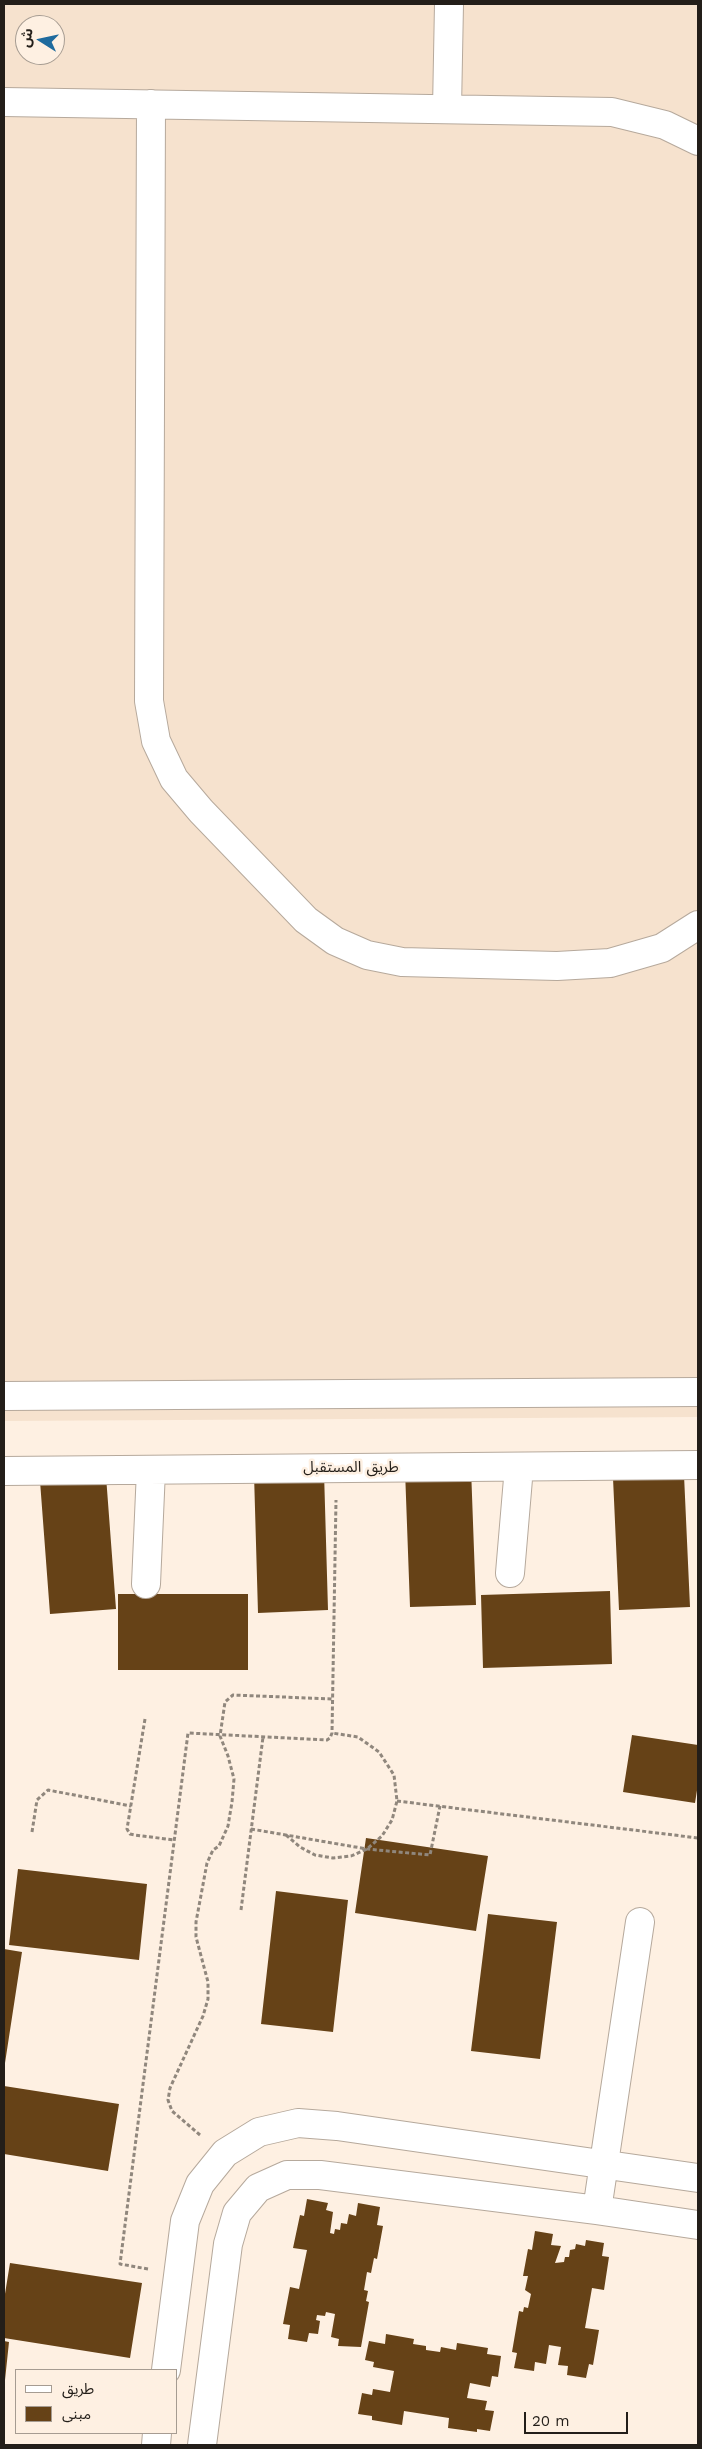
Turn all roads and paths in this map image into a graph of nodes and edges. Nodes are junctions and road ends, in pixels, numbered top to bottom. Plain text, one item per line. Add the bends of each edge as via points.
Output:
1 (449, 4) edge
2 (4, 102) edge
3 (151, 104) junction
4 (447, 109) junction
5 (698, 141) edge
6 (698, 925) edge
7 (698, 1392) edge
8 (4, 1396) edge
9 (698, 1465) edge
10 (519, 1467) junction
11 (336, 1468) junction
12 (151, 1470) junction
13 (4, 1471) edge
14 (510, 1573) dead end
15 (146, 1584) dead end
16 (333, 1699) junction
17 (145, 1719) dead end
18 (332, 1733) junction
19 (220, 1736) junction
20 (263, 1737) junction
21 (397, 1801) junction
22 (131, 1806) junction
23 (440, 1806) junction
24 (251, 1829) junction
25 (32, 1832) dead end
26 (286, 1835) junction
27 (698, 1838) edge
28 (174, 1840) junction
29 (367, 1849) junction
30 (241, 1910) dead end
31 (640, 1922) dead end
32 (225, 2153) junction
33 (604, 2166) junction
34 (698, 2178) edge
35 (597, 2210) junction
36 (698, 2225) edge
37 (178, 2275) junction
38 (166, 2369) edge
39 (203, 2445) edge

1 - 4 street
2 - 3 street
3 - 4 street
3 - 6 street via 149,701 156,741 174,779 306,920 335,941 367,955 402,962 557,966 610,964 662,948
4 - 5 street via 612,112 665,125
7 - 8 street
9 - 10 street, طريق المستقبل
10 - 11 street, طريق المستقبل
10 - 14 street
11 - 12 street, طريق المستقبل
11 - 16 path
12 - 13 street, طريق المستقبل
12 - 15 street
16 - 18 path
16 - 19 path via 233,1695 225,1702
17 - 22 path
18 - 20 path via 326,1740
18 - 21 path via 358,1737 379,1752 394,1775
19 - 20 path
19 - 28 path via 188,1733
19 - 32 path via 234,1779 228,1826 207,1863 196,1922 196,1937 208,1982 208,1999 170,2088 168,2100 180,2120
20 - 24 path
21 - 23 path
21 - 29 path via 392,1820 382,1836
22 - 25 path via 48,1790 38,1800
22 - 28 path via 127,1829 130,1834
23 - 27 path
23 - 29 path via 430,1855
24 - 26 path
24 - 30 path
26 - 29 path
26 - 29 path via 315,1855 351,1856
28 - 37 path via 120,2264
31 - 33 street
32 - 33 street via 259,2132 298,2123
32 - 37 street via 200,2184 185,2221
33 - 34 street
33 - 35 street
35 - 36 street
35 - 39 street via 320,2175 287,2175 258,2188 237,2213 228,2244
37 - 38 street

